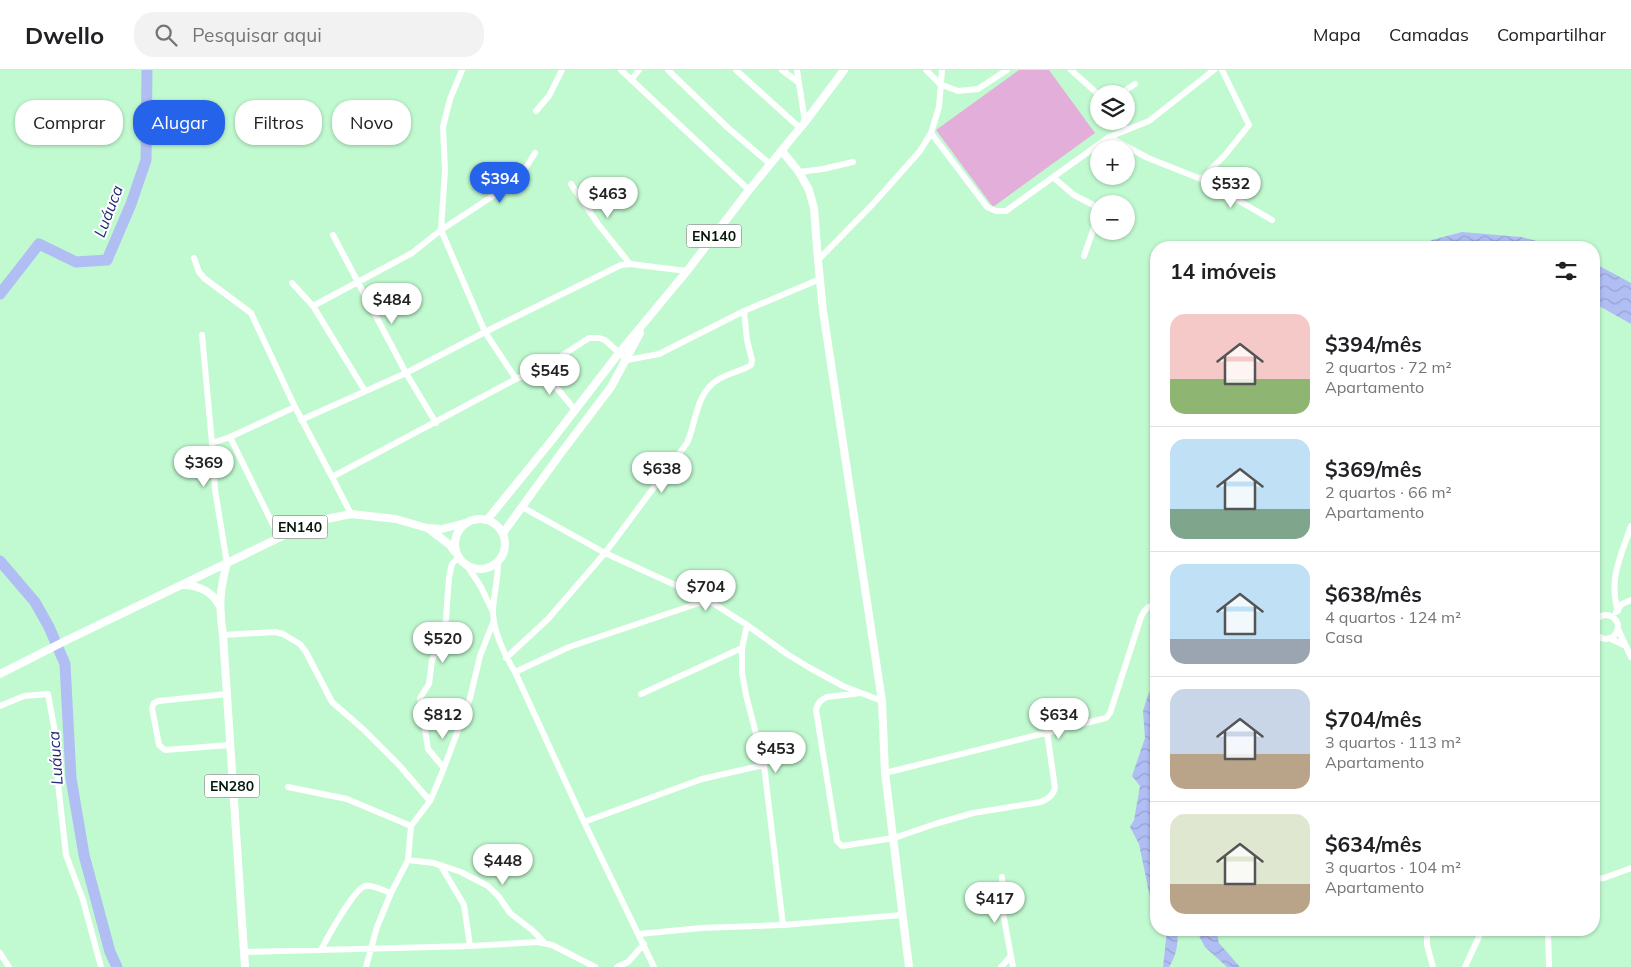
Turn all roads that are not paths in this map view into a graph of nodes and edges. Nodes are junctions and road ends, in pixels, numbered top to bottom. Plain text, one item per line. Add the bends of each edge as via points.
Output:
1 (462, 70) edge
2 (562, 70) edge
3 (621, 70) edge
4 (639, 70) edge
5 (668, 70) edge
6 (736, 70) edge
7 (782, 70) edge
8 (797, 70) edge
9 (844, 70) edge
10 (926, 70) edge
11 (942, 70) edge
12 (1007, 70) edge
13 (1072, 70) edge
14 (1214, 70) edge
15 (1222, 70) edge
16 (631, 80) junction
17 (798, 82) junction
18 (940, 84) junction
19 (1090, 87) edge
20 (536, 111) dead end
21 (803, 125) junction
22 (1135, 126) edge
23 (1127, 130) edge
24 (931, 133) junction
25 (1109, 137) junction
26 (782, 150) junction
27 (535, 154) dead end
28 (853, 162) dead end
29 (770, 164) junction
30 (799, 172) junction
31 (1054, 178) junction
32 (1201, 179) junction
33 (571, 184) dead end
34 (749, 190) junction
35 (1090, 203) edge
36 (1272, 220) dead end
37 (441, 230) junction
38 (332, 235) dead end
39 (1090, 239) edge
40 (1084, 256) dead end
41 (194, 258) dead end
42 (818, 260) junction
43 (630, 264) junction
44 (687, 271) junction
45 (820, 279) junction
46 (356, 282) junction
47 (292, 283) dead end
48 (313, 306) junction
49 (744, 311) junction
50 (645, 322) junction
51 (485, 332) junction
52 (202, 335) dead end
53 (619, 353) junction
54 (627, 360) junction
55 (541, 369) junction
56 (406, 373) junction
57 (516, 379) junction
58 (365, 391) junction
59 (295, 407) junction
60 (575, 410) junction
61 (301, 420) junction
62 (436, 423) junction
63 (230, 437) junction
64 (212, 443) junction
65 (332, 477) junction
66 (522, 507) junction
67 (352, 514) junction
68 (487, 520) junction
69 (465, 523) junction
70 (1631, 526) edge
71 (427, 528) junction
72 (503, 533) junction
73 (279, 537) junction
74 (605, 553) junction
75 (456, 554) junction
76 (227, 563) junction
77 (498, 563) junction
78 (468, 567) junction
79 (182, 584) junction
80 (708, 600) junction
81 (1631, 600) edge
82 (219, 605) junction
83 (1150, 606) edge
84 (493, 611) junction
85 (1618, 611) junction
86 (1610, 615) junction
87 (1600, 616) edge
88 (494, 619) junction
89 (747, 625) junction
90 (1618, 629) junction
91 (1600, 634) edge
92 (223, 635) junction
93 (1606, 638) junction
94 (1600, 640) edge
95 (1626, 646) junction
96 (742, 648) junction
97 (1631, 657) edge
98 (506, 658) junction
99 (515, 672) junction
100 (0, 674) edge
101 (861, 693) junction
102 (226, 694) junction
103 (641, 694) dead end
104 (882, 701) junction
105 (0, 706) edge
106 (1048, 732) junction
107 (230, 745) junction
108 (764, 765) junction
109 (443, 767) junction
110 (885, 773) junction
111 (288, 787) dead end
112 (430, 801) junction
113 (584, 822) junction
114 (410, 826) junction
115 (894, 838) junction
116 (408, 860) junction
117 (437, 864) junction
118 (1631, 868) edge
119 (1002, 877) dead end
120 (1600, 878) edge
121 (391, 893) junction
122 (902, 915) junction
123 (783, 925) junction
124 (639, 934) junction
125 (1427, 936) edge
126 (1479, 936) edge
127 (1548, 936) edge
128 (545, 943) junction
129 (644, 944) junction
130 (470, 946) junction
131 (371, 948) junction
132 (321, 950) junction
133 (243, 952) junction
134 (0, 953) edge
135 (1010, 957) junction
136 (9, 967) edge
137 (102, 967) edge
138 (245, 967) edge
139 (366, 967) edge
140 (595, 967) edge
141 (617, 967) edge
142 (654, 967) edge
143 (909, 967) edge
144 (1002, 967) edge
145 (1013, 967) edge
146 (1432, 967) edge
147 (1465, 967) edge
148 (1549, 967) edge

1 - 37 street via 450,99 444,127
2 - 20 street via 549,96
3 - 16 street
4 - 16 street
5 - 29 street
6 - 21 street
7 - 17 street
8 - 17 street
9 - 21 main road, EN140
10 - 18 street
11 - 18 street
12 - 18 street via 978,89 958,91
13 - 19 street
14 - 22 street via 1149,120
15 - 32 street via 1249,125 1225,156
16 - 34 street
17 - 21 street
18 - 24 street via 939,108
21 - 26 main road, EN140
23 - 25 street
24 - 31 street via 988,206 996,211 1006,211
24 - 42 street via 920,151
25 - 31 street
25 - 32 street via 1148,158
26 - 29 main road, EN140
26 - 30 main road
27 - 37 street via 525,169 502,190
28 - 30 street
29 - 34 main road, EN140
30 - 42 main road via 814,208
31 - 35 street
32 - 36 street
33 - 43 street
34 - 44 main road, EN140
37 - 46 street via 412,253
37 - 51 street
38 - 46 street
39 - 40 street
41 - 59 street via 204,278 251,313
42 - 45 main road
43 - 44 street
43 - 51 street via 608,271
44 - 50 main road, EN140
45 - 49 street
45 - 104 main road
46 - 48 street
46 - 56 street
47 - 48 street
48 - 58 street
49 - 54 street via 659,354
49 - 74 street via 751,365 709,385 687,443
50 - 53 main road, EN140
50 - 54 main road, EN140
51 - 56 street
51 - 57 street
52 - 64 street
53 - 54 street
53 - 55 street via 600,338 589,338
53 - 60 main road, EN140
54 - 66 main road, EN140 via 611,387
55 - 57 street
55 - 60 street
56 - 58 street
56 - 62 street
57 - 62 street
58 - 61 street
59 - 61 street
59 - 63 street
60 - 68 main road, EN140
61 - 65 street
62 - 65 street
63 - 64 street
63 - 73 street
64 - 76 street via 215,490
65 - 67 street
66 - 72 main road, EN140
66 - 74 street
67 - 71 main road, EN140 via 396,519
67 - 73 main road, EN140 via 312,522
68 - 69 main road, EN140
68 - 72 main road
69 - 71 main road, EN140 via 442,529
69 - 75 main road via 454,541
70 - 85 street via 1613,588
71 - 75 main road, EN140 via 450,545
72 - 77 main road via 505,548
73 - 76 main road, EN140
74 - 80 street
74 - 98 street via 548,619
75 - 78 main road, EN140
75 - 109 street via 449,577 441,641 432,660 429,684 420,698 428,749
76 - 79 main road, EN140
76 - 82 main road, EN280
77 - 78 main road via 484,570
77 - 84 street
78 - 84 street
79 - 82 main road via 204,589 216,598
79 - 100 main road, EN140
80 - 89 street
80 - 99 street via 569,646
81 - 85 street via 1622,604
82 - 92 main road, EN280
83 - 106 street via 1145,609 1106,718
84 - 88 street
85 - 86 street
86 - 87 street
86 - 90 street via 1618,622
88 - 98 street
88 - 109 street via 480,656 470,698
89 - 96 street
89 - 101 street via 787,654
90 - 93 street via 1615,635
90 - 95 street
91 - 93 street
92 - 102 main road, EN280
92 - 112 street via 275,632 300,644 332,702 400,765
93 - 94 street
93 - 95 street
95 - 97 street
96 - 103 street
96 - 108 street via 746,695
98 - 99 street
99 - 113 street
101 - 104 street
101 - 115 street via 827,697 816,710 837,842 842,846
102 - 107 main road, EN280
102 - 107 street via 158,701 152,708 159,745 165,750
104 - 110 main road
105 - 137 street via 24,696 48,694 56,738 66,855
106 - 110 street
106 - 115 street via 1055,788 1048,799 974,813
107 - 133 main road, EN280
108 - 113 street via 702,779
108 - 123 street
109 - 112 street
110 - 115 main road
111 - 114 street via 347,799
112 - 114 street
113 - 124 street
114 - 116 street
115 - 122 main road
116 - 117 street
116 - 121 street
117 - 128 street via 488,886 510,913
117 - 130 street via 464,906
118 - 120 street
119 - 135 street via 1003,913
121 - 131 street
121 - 132 street via 368,886 361,888
122 - 123 street
122 - 143 main road
123 - 124 street
124 - 129 street
125 - 146 street
126 - 147 street
127 - 148 street
128 - 130 street
128 - 140 street
129 - 141 street via 628,962
129 - 142 street
130 - 131 street
131 - 132 street
131 - 139 street
132 - 133 street
133 - 138 main road, EN280
134 - 136 street
135 - 144 street
135 - 145 street

